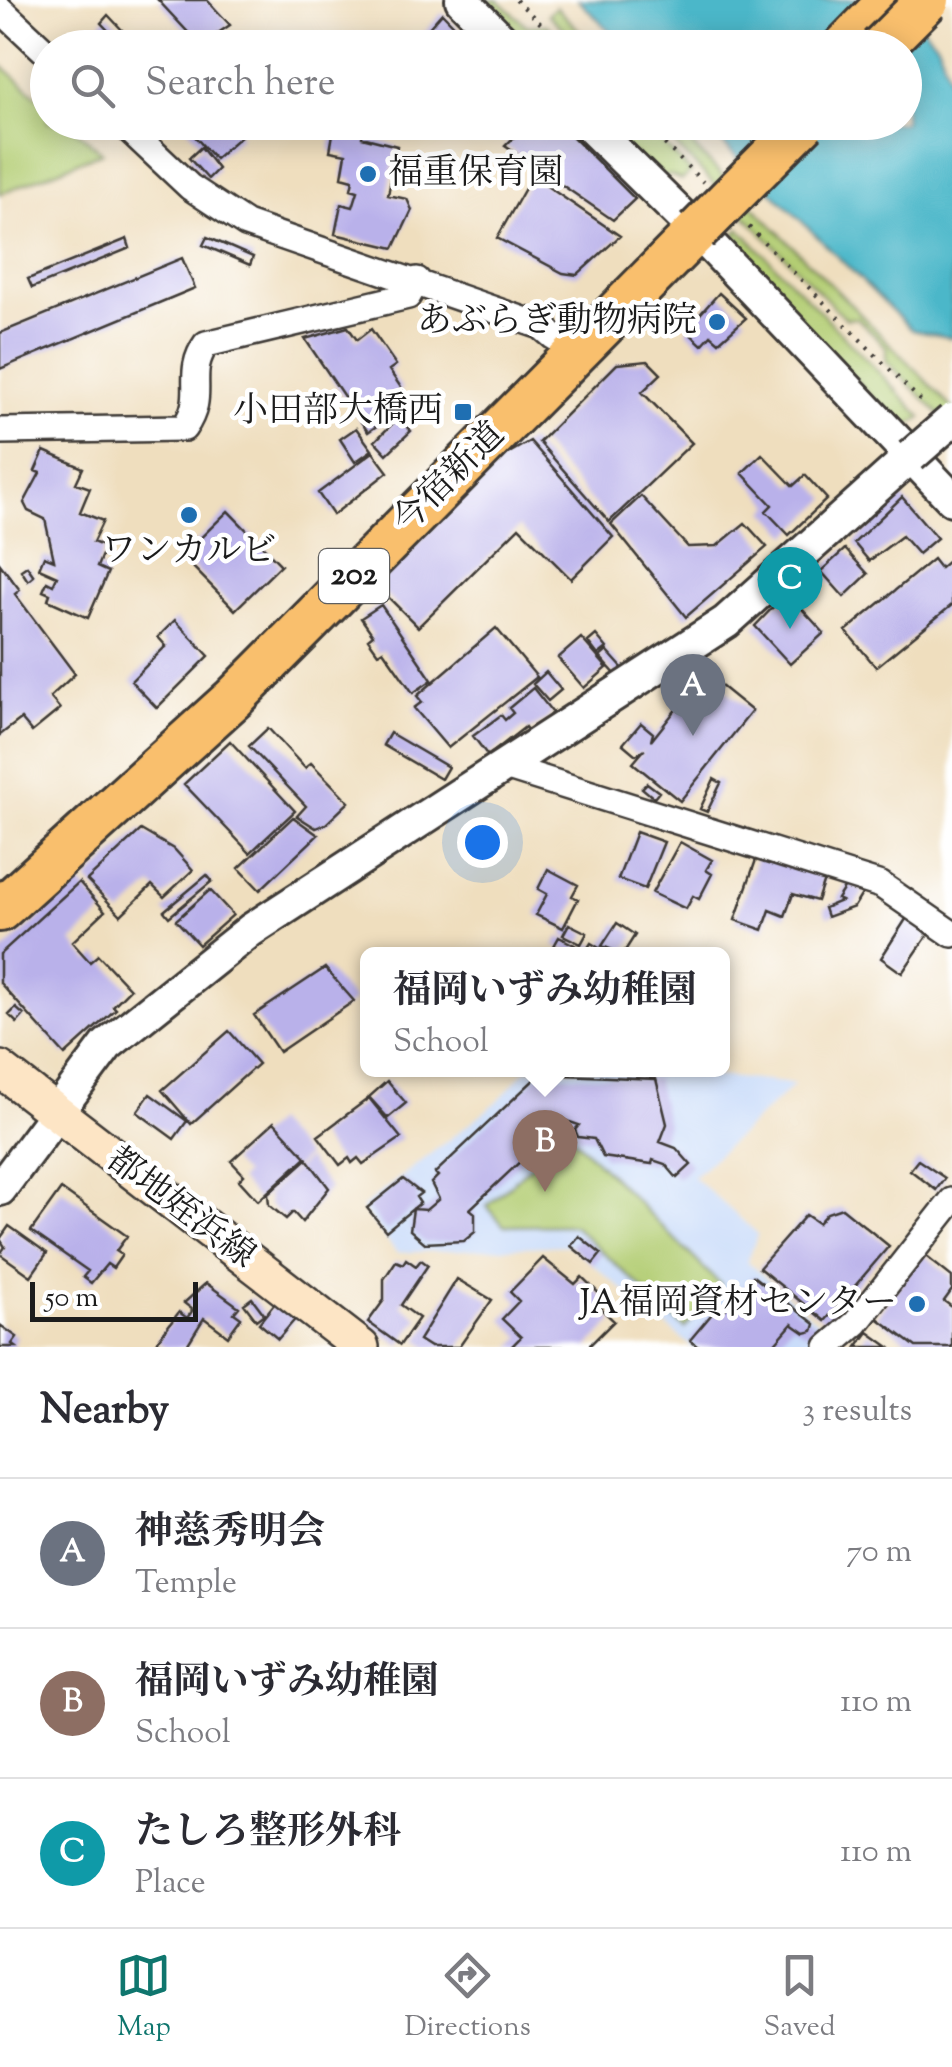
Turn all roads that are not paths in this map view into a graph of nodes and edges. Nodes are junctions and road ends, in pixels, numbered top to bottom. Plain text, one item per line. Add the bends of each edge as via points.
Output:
1 (462, 0) edge
2 (890, 0) edge
3 (928, 0) edge
4 (0, 9) edge
5 (492, 30) edge
6 (861, 30) edge
7 (898, 30) edge
8 (30, 37) edge
9 (140, 140) edge
10 (608, 140) edge
11 (754, 140) edge
12 (783, 140) edge
13 (696, 212) junction
14 (416, 280) junction
15 (554, 337) junction
16 (940, 414) edge
17 (0, 431) edge
18 (911, 456) junction
19 (952, 498) edge
20 (505, 766) junction
21 (0, 876) edge
22 (0, 910) edge
23 (952, 934) edge
24 (0, 1069) edge
25 (55, 1114) junction
26 (0, 1189) edge
27 (952, 1201) edge
28 (361, 1347) edge
29 (828, 1347) edge

1 - 5 street
2 - 6 highway
3 - 7 highway, bridge
4 - 8 street
9 - 14 street via 190,186 246,224
10 - 13 street
11 - 13 highway, 今宿新道 / 202
12 - 13 highway, 今宿新道 / 202, bridge
13 - 15 highway, 今宿新道 / 202
13 - 18 street
13 - 22 highway, 今宿新道 / 202 via 234,698
14 - 15 street via 541,326
14 - 17 street via 408,296 206,344 195,359 198,409 184,428
15 - 21 highway, 今宿新道 / 202 via 216,683
16 - 18 street, bridge
18 - 19 street
18 - 20 street via 726,622
20 - 23 street via 881,885
20 - 25 street via 251,930 106,1045
24 - 25 main road, 都地姪浜線
25 - 26 street
25 - 28 main road, 都地姪浜線
27 - 29 street via 856,1323

